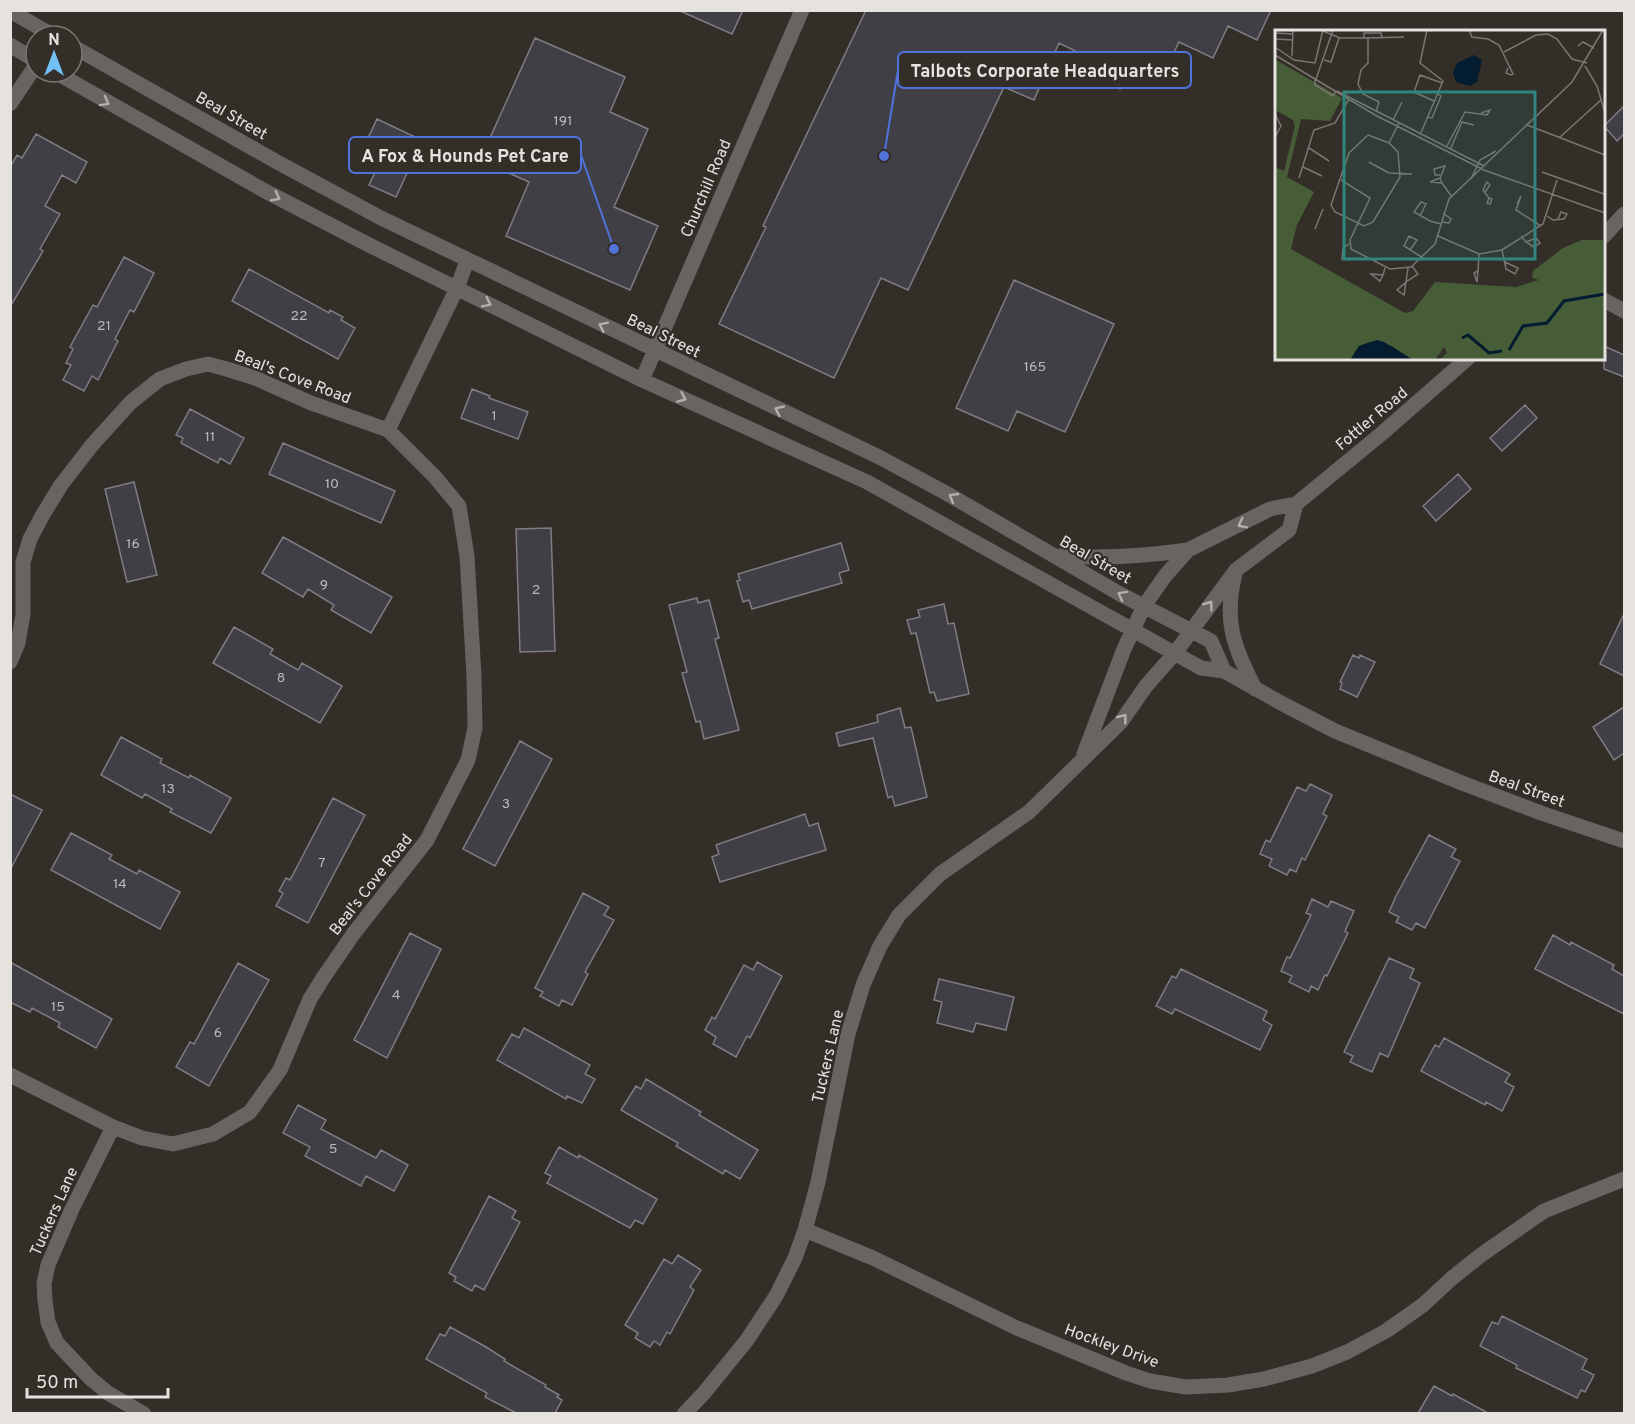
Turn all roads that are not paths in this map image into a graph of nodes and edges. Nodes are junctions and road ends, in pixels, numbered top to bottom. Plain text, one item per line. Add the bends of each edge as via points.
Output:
1 (802, 10) edge
2 (10, 11) edge
3 (33, 24) edge
4 (10, 45) edge
5 (84, 53) edge
6 (24, 55) edge
7 (24, 82) edge
8 (76, 84) edge
9 (10, 104) edge
10 (1624, 214) edge
11 (1605, 235) edge
12 (467, 261) junction
13 (457, 288) junction
14 (1605, 300) edge
15 (1624, 310) edge
16 (654, 350) junction
17 (1465, 360) edge
18 (642, 380) junction
19 (388, 430) junction
20 (1296, 504) junction
21 (1188, 550) junction
22 (1056, 555) junction
23 (1236, 570) junction
24 (1144, 606) junction
25 (1191, 630) junction
26 (1132, 631) junction
27 (1175, 653) junction
28 (10, 662) edge
29 (1224, 671) junction
30 (1255, 689) junction
31 (1082, 760) junction
32 (1624, 841) edge
33 (10, 1075) edge
34 (113, 1127) junction
35 (1624, 1179) edge
36 (805, 1230) junction
37 (144, 1413) edge
38 (684, 1413) edge

1 - 16 street, Churchill Road
2 - 3 street
4 - 6 street
5 - 12 street, Beal Street via 277,162
7 - 9 street
8 -> 13 street, Beal Street via 265,191
10 - 11 street
12 - 13 street
16 -> 12 street, Beal Street
13 -> 18 street, Beal Street
13 - 19 street
14 - 15 street
16 - 18 street, Churchill Road
22 -> 16 street, Beal Street via 879,457
17 - 20 street, Fottler Road
18 -> 26 street, Beal Street via 867,482
19 - 28 street, Beal's Cove Road via 255,378 208,364 160,379 131,402 92,445 42,516 23,562 23,614
19 - 34 street, Beal's Cove Road via 459,507 467,556 474,676 475,728 468,760 427,840 322,978 280,1070 250,1112 213,1134 173,1144
20 -> 21 street, Fottler Road via 1270,509
20 - 23 street via 1289,530
21 - 22 street via 1144,556
21 - 24 street, Fottler Road
24 -> 22 street, Beal Street
25 -> 23 street
23 - 30 street via 1230,624 1241,662
24 - 25 street, Beal Street
24 - 26 street, Fottler Road
25 - 27 street
25 - 29 street, Beal Street via 1211,641
26 - 27 street, Beal Street
26 - 31 street, Tuckers Lane
27 - 29 street, Beal Street via 1201,668
31 -> 27 street, Tuckers Lane via 1121,722
29 - 30 street, Beal Street
30 - 32 street, Beal Street via 1335,731 1452,779
31 - 36 street, Tuckers Lane via 1029,812 920,892 899,915 880,946 848,1034
33 - 34 street, Beal's Cove Road
34 - 37 street, Tuckers Lane via 48,1264 45,1301 57,1343 108,1393
35 - 36 street, Hockley Drive via 1544,1211 1452,1278 1423,1305 1347,1352 1300,1370 1228,1385 1186,1387 1126,1373 1017,1328 873,1258
36 - 38 street, Tuckers Lane via 786,1277 763,1317

